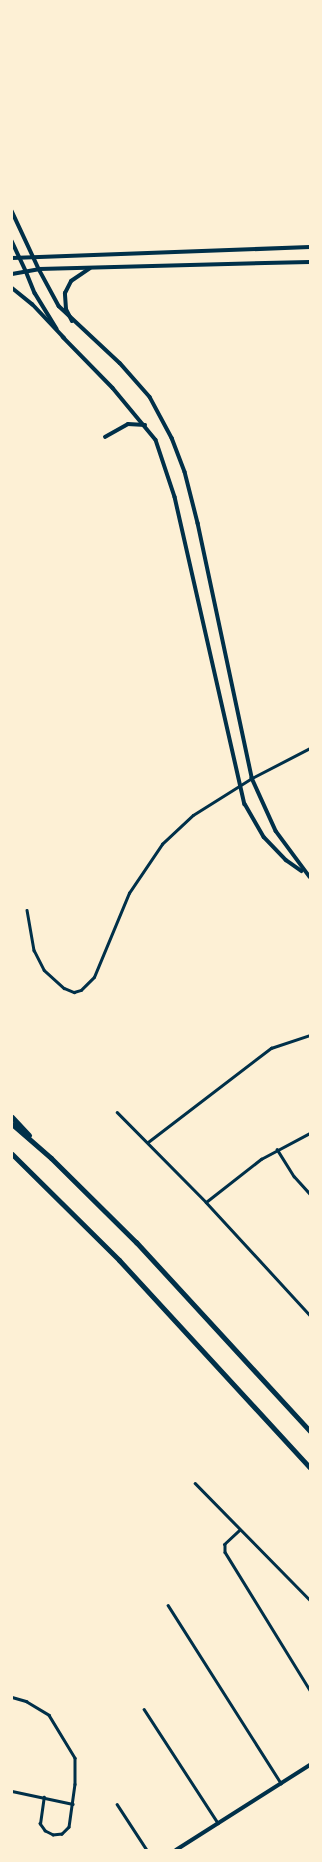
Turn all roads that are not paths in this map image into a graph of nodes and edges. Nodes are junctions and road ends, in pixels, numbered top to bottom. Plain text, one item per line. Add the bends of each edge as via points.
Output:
1 (12, 211) edge
2 (12, 240) edge
3 (310, 247) edge
4 (34, 256) junction
5 (19, 257) junction
6 (12, 258) edge
7 (310, 262) edge
8 (92, 268) junction
9 (39, 269) junction
10 (26, 271) junction
11 (12, 274) edge
12 (12, 288) edge
13 (72, 320) junction
14 (64, 338) junction
15 (145, 425) junction
16 (105, 437) dead end
17 (310, 748) edge
18 (252, 778) junction
19 (240, 786) junction
20 (305, 872) junction
21 (310, 877) edge
22 (27, 910) dead end
23 (310, 1035) edge
24 (117, 1112) dead end
25 (12, 1117) edge
26 (12, 1124) edge
27 (310, 1133) edge
28 (148, 1142) junction
29 (277, 1149) junction
30 (12, 1154) edge
31 (51, 1158) junction
32 (310, 1194) edge
33 (206, 1202) junction
34 (310, 1315) edge
35 (310, 1431) edge
36 (310, 1468) edge
37 (195, 1483) dead end
38 (240, 1530) junction
39 (310, 1600) edge
40 (168, 1605) dead end
41 (310, 1690) edge
42 (12, 1697) edge
43 (144, 1709) dead end
44 (310, 1765) edge
45 (282, 1783) junction
46 (12, 1791) edge
47 (44, 1797) junction
48 (72, 1804) junction
49 (117, 1804) dead end
50 (218, 1823) junction
51 (147, 1850) edge
52 (176, 1850) edge

1 - 4 street
2 - 5 street
3 - 4 main road
4 - 5 main road
4 - 9 street
5 - 6 main road
5 - 10 street
7 - 8 main road
8 - 9 main road
8 - 13 main road via 76,277 65,293 66,309
9 - 10 main road
9 - 13 street via 53,296
10 - 11 main road
10 - 14 street via 43,307
12 - 14 main road via 32,304
13 - 18 street via 120,363 150,397 179,455 198,523
14 - 15 street
15 - 16 street via 128,424
15 - 19 street via 156,440 175,497
17 - 18 street
18 - 19 street
18 - 20 street via 273,826
19 - 20 street via 245,804 259,831 286,860
19 - 22 street via 193,815 154,854 129,893 99,969 91,982 81,990 74,992 64,988 44,970 34,950
20 - 21 street
23 - 28 street via 271,1048
24 - 28 street
25 - 31 highway
26 - 31 highway
27 - 29 street
28 - 33 street
29 - 32 street via 294,1176
29 - 33 street
30 - 36 highway via 119,1260
31 - 35 highway via 136,1242
33 - 34 street
37 - 38 street
38 - 39 street
38 - 41 street via 225,1544 225,1552
40 - 45 street
42 - 48 street via 26,1701 49,1714 60,1732 74,1758
43 - 50 street
44 - 45 street
45 - 50 street
46 - 47 street
47 - 48 street
47 - 48 street via 40,1824 45,1831 53,1835 62,1834 69,1827
49 - 51 street
50 - 52 street

